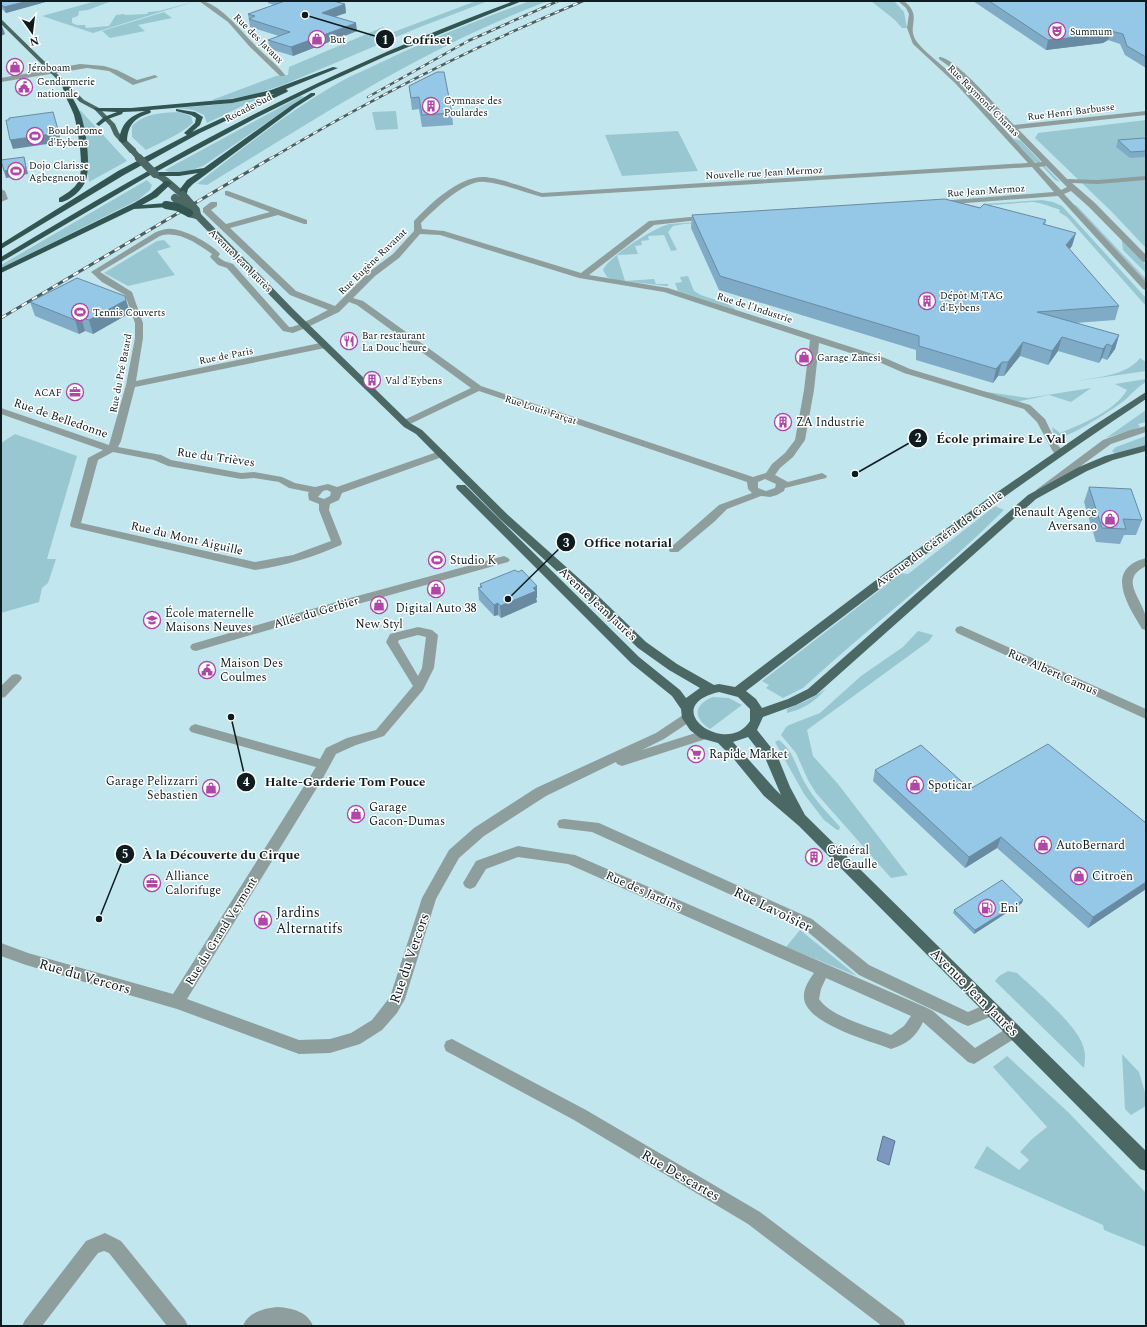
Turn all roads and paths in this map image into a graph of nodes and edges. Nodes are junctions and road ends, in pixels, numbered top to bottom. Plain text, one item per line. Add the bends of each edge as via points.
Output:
1 (202, 1) edge
2 (502, 1) edge
3 (519, 1) edge
4 (901, 1) edge
5 (1, 21) edge
6 (454, 25) junction
7 (910, 26) junction
8 (381, 49) dead end
9 (52, 71) junction
10 (282, 75) dead end
11 (155, 77) dead end
12 (1, 80) edge
13 (65, 84) junction
14 (82, 101) junction
15 (96, 110) junction
16 (131, 110) junction
17 (1146, 113) edge
18 (94, 118) junction
19 (106, 118) junction
20 (1012, 128) junction
21 (998, 129) junction
22 (116, 134) junction
23 (123, 141) junction
24 (1048, 164) junction
25 (1032, 165) junction
26 (209, 167) junction
27 (121, 173) junction
28 (155, 174) junction
29 (1146, 178) edge
30 (482, 179) joint
31 (1065, 181) junction
32 (1098, 182) junction
33 (166, 185) junction
34 (1072, 188) junction
35 (1, 191) edge
36 (228, 193) dead end
37 (183, 195) junction
38 (1058, 195) junction
39 (1, 200) edge
40 (935, 203) edge
41 (214, 204) dead end
42 (122, 212) junction
43 (278, 212) junction
44 (193, 214) junction
45 (717, 216) edge
46 (304, 222) dead end
47 (225, 227) junction
48 (418, 231) junction
49 (1120, 233) junction
50 (1, 243) edge
51 (1117, 244) junction
52 (1, 247) edge
53 (1, 260) edge
54 (1146, 260) edge
55 (1, 271) edge
56 (96, 272) joint
57 (582, 276) junction
58 (1146, 276) edge
59 (1146, 286) edge
60 (348, 299) junction
61 (336, 310) junction
62 (305, 325) junction
63 (815, 338) junction
64 (325, 345) junction
65 (131, 385) junction
66 (478, 388) junction
67 (1146, 394) edge
68 (1, 411) edge
69 (406, 424) junction
70 (1146, 429) edge
71 (1146, 448) edge
72 (112, 449) junction
73 (1059, 452) junction
74 (437, 456) junction
75 (822, 476) dead end
76 (769, 477) junction
77 (753, 480) junction
78 (781, 484) junction
79 (316, 490) junction
80 (337, 491) junction
81 (760, 493) junction
82 (1032, 496) junction
83 (325, 502) junction
84 (674, 550) dead end
85 (504, 560) dead end
86 (1146, 562) edge
87 (1146, 626) edge
88 (961, 630) dead end
89 (196, 647) dead end
90 (16, 678) dead end
91 (419, 686) dead end
92 (710, 689) junction
93 (737, 692) junction
94 (1, 694) edge
95 (687, 712) junction
96 (757, 714) junction
97 (1146, 714) edge
98 (195, 729) dead end
99 (750, 731) junction
100 (705, 735) junction
101 (722, 739) junction
102 (324, 765) junction
103 (595, 767) junction
104 (804, 822) junction
105 (564, 824) dead end
106 (470, 883) dead end
107 (1, 949) edge
108 (823, 970) junction
109 (177, 1002) junction
110 (992, 1009) junction
111 (920, 1012) junction
112 (1014, 1031) junction
113 (452, 1046) dead end
114 (1146, 1163) edge
115 (31, 1326) edge
116 (179, 1326) edge
117 (252, 1326) edge
118 (304, 1326) edge
119 (897, 1326) edge

1 - 10 street, Rue des Javaux via 230,21
2 - 8 highway
3 - 6 highway, Rocade Sud
4 - 7 street via 912,14
5 - 9 main road
6 - 26 highway via 316,92
6 - 53 highway, Rocade Sud via 339,75 234,126 100,200
7 - 20 street, Rue Raymond Chanas via 936,55 960,72
7 - 21 street, Rue Raymond Chanas via 910,35 915,42 957,82
9 - 11 street via 75,67 99,67 136,81
9 - 12 street
9 - 13 main road
13 - 14 main road
13 - 50 highway via 67,98 79,122 83,179 70,194
14 - 15 main road
14 - 18 main road
15 - 16 highway
15 - 19 main road
16 - 19 highway
16 - 27 highway, Rocade Sud via 232,101 258,96 340,66 232,116
17 - 20 street, Rue Henri Barbusse
18 - 19 highway
18 - 22 main road
19 - 22 main road via 113,125
20 - 21 street, Rue Henri Barbusse
20 - 24 street, Rue Raymond Chanas
21 - 25 street, Rue Raymond Chanas
22 - 23 main road
23 - 27 highway via 126,124 145,113 178,110 200,117 198,124 190,131
23 - 28 main road, bridge
24 - 25 street, Nouvelle rue Jean Mermoz
24 - 31 street, Rue Raymond Chanas
25 - 30 street, Nouvelle rue Jean Mermoz via 542,195
25 - 34 street, Rue Raymond Chanas via 1045,172 1060,186
25 - 38 street
26 - 28 highway via 178,174
26 - 37 highway via 190,182
27 - 52 highway, Rocade Sud
28 - 33 main road via 156,181
29 - 32 street
30 - 48 street, Rue Eugène Ravanat via 462,185 436,203 417,223
31 - 32 street
31 - 34 street, Rue Raymond Chanas
32 - 34 street, Rue Jean Mermoz
33 - 37 main road
33 - 42 highway via 154,195
33 - 44 main road, Avenue Jean Jaurès, bridge via 175,198
34 - 38 street, Rue Jean Mermoz
34 - 49 street, Rue Raymond Chanas via 1092,204
35 - 39 street via 4,199
36 - 43 street
37 - 44 main road, bridge via 196,210
38 - 40 street, Rue Jean Mermoz
38 - 49 street, Rue Raymond Chanas via 1071,196 1083,201
38 - 51 street via 1079,204
38 - 59 street
41 - 47 street, Avenue Jean Jaurès via 206,210
42 - 44 highway, bridge via 143,206 166,205
42 - 55 highway
43 - 46 street
43 - 47 street
44 - 62 main road, Avenue Jean Jaurès
45 - 57 street via 652,223
47 - 61 street, Avenue Jean Jaurès via 293,293
48 - 57 street, Rue de l'Industrie via 440,233
48 - 60 street, Rue Eugène Ravanat via 396,256 372,274
49 - 51 street
49 - 54 street, Rue Raymond Chanas
51 - 58 street
56 - 62 street, Avenue Jean Jaurès via 157,234 166,231 176,232 210,248 216,254 214,257 230,266 286,329 293,330
56 - 65 street, Rue du Pré Batard via 104,280 129,294 139,323
57 - 63 street, Rue de l'Industrie via 665,290
60 - 61 street, Rue Eugène Ravanat
60 - 66 street, Rue Louis Farçat via 360,303
61 - 62 street, Rue Eugène Ravanat
62 - 64 main road, Avenue Jean Jaurès
63 - 73 street, Rue de l'Industrie via 907,371 1027,407 1037,415 1044,425 1051,445
63 - 76 street via 800,440
64 - 65 street, Rue de Paris
64 - 69 main road, Avenue Jean Jaurès
65 - 72 street, Rue du Pré Batard
66 - 69 street
66 - 77 street, Rue Louis Farçat
67 - 73 main road, Avenue du Général de Gaulle
68 - 72 street, Rue de Belledonne via 91,444
69 - 74 main road, Avenue Jean Jaurès via 410,435
70 - 82 street via 1107,442
71 - 82 main road, Avenue du Général de Gaulle via 1109,458
72 - 79 street, Rue du Trièves via 157,457 168,463 241,476 254,475 282,480 294,486
72 - 83 street, Rue du Mont Aiguille via 93,458 75,525 255,566 268,565 337,543 324,510
73 - 93 main road, Avenue du Général de Gaulle via 958,523
74 - 80 street, Rue du Trièves
74 - 92 main road, Avenue Jean Jaurès via 642,644 673,667
74 - 95 main road, Avenue Jean Jaurès via 524,552 635,660 676,693
75 - 78 street via 788,485
76 - 77 street
76 - 78 street
77 - 81 street via 753,489
78 - 81 street via 778,492
79 - 80 street, Rue du Trièves via 328,487
79 - 83 street via 313,498
80 - 83 street, Rue du Trièves via 335,498
81 - 84 street via 723,507
82 - 96 main road, Avenue du Général de Gaulle via 812,692
85 - 89 street, Allée du Gerbier
86 - 87 street via 1133,570 1126,581
88 - 97 street, Rue Albert Camus
90 - 94 street
91 - 102 street, Rue du Grand Veymont via 380,733 331,751
92 - 93 main road
92 - 95 main road via 695,696
93 - 96 main road via 751,701
95 - 100 main road via 694,728
95 - 103 street, Rue du Vercors via 660,736
96 - 99 main road via 757,720
98 - 102 street
99 - 101 main road via 738,737
99 - 104 main road, Avenue Jean Jaurès via 772,758 784,788
100 - 101 main road
100 - 103 street, Rue du Vercors
101 - 104 main road, Avenue Jean Jaurès via 769,792
102 - 109 street, Rue du Grand Veymont
103 - 109 street, Rue du Vercors via 541,792 507,812 454,854 429,898 397,999 377,1025 355,1039 330,1046 299,1047
104 - 110 main road, Avenue Jean Jaurès
105 - 110 street, Rue Lavoisier via 594,826 806,923 864,970 968,1019
106 - 108 street, Rue des Jardins via 481,865 518,851 570,859
107 - 109 street, Rue du Vercors
108 - 111 street, Rue des Jardins
108 - 111 street via 812,992 812,1001 818,1010 830,1018 891,1042 899,1040 909,1032
110 - 112 main road, Avenue Jean Jaurès
111 - 112 street, Rue des Jardins via 928,1016 974,1057
112 - 114 main road, Avenue Jean Jaurès
113 - 119 street, Rue Descartes via 580,1115 754,1218
115 - 116 street via 92,1247 105,1242 115,1247
117 - 118 street via 257,1321 280,1315

